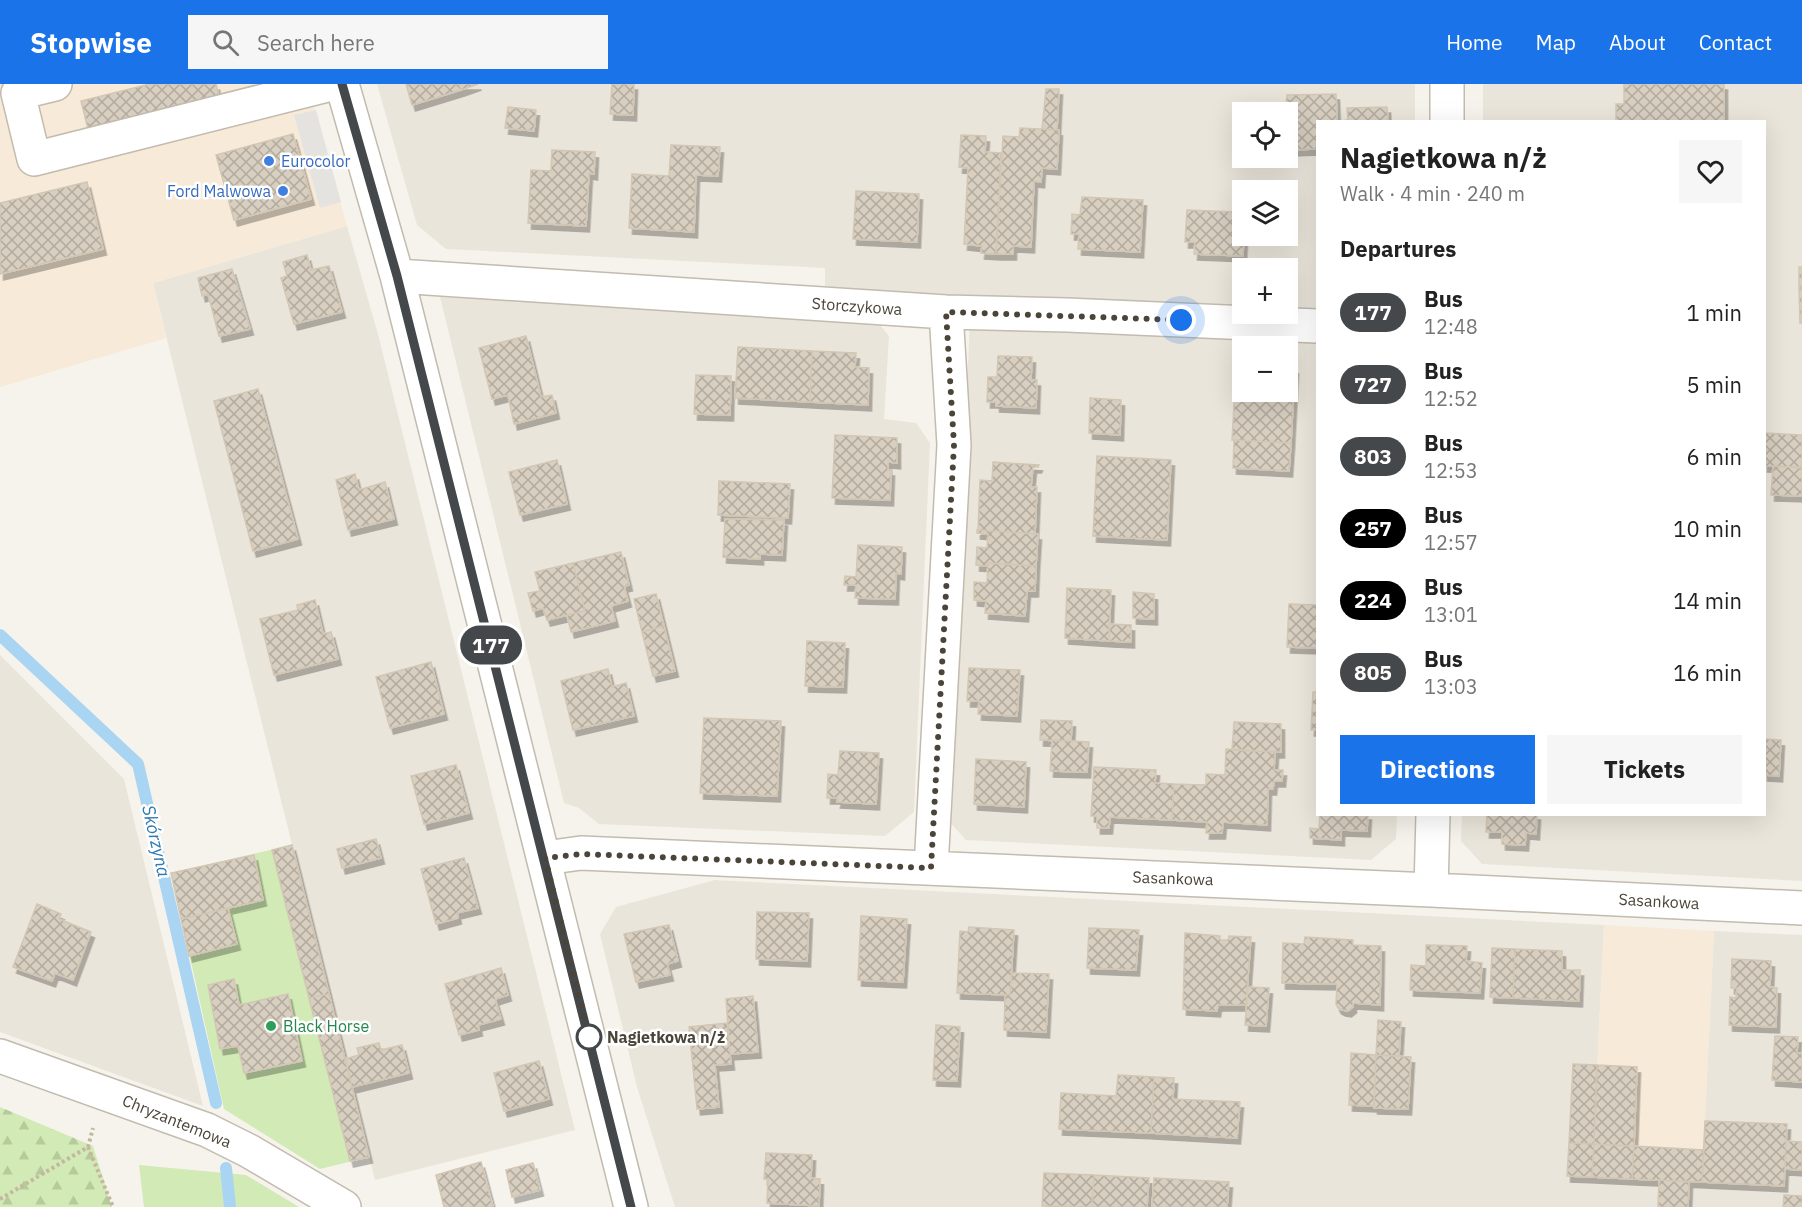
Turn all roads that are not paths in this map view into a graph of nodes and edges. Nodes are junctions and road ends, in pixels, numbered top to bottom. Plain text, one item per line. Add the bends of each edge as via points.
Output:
1 (55, 84) edge
2 (331, 84) edge
3 (342, 84) edge
4 (1447, 84) edge
5 (260, 93) edge
6 (1447, 120) edge
7 (397, 276) junction
8 (946, 312) junction
9 (1316, 326) edge
10 (1433, 816) edge
11 (545, 858) junction
12 (931, 868) junction
13 (1431, 890) junction
14 (1802, 908) edge
15 (0, 1056) edge
16 (344, 1207) edge
17 (631, 1207) edge

1 - 5 street via 18,93 34,159
2 - 5 street
3 - 7 street
4 - 6 street
7 - 8 street, Storczykowa
7 - 11 street
8 - 9 street, Storczykowa
8 - 12 street via 954,445
10 - 13 street
11 - 12 street, Sasankowa via 581,854
11 - 17 street
12 - 13 street, Sasankowa
13 - 14 street, Sasankowa
15 - 16 street, Chryzantemowa via 207,1130

